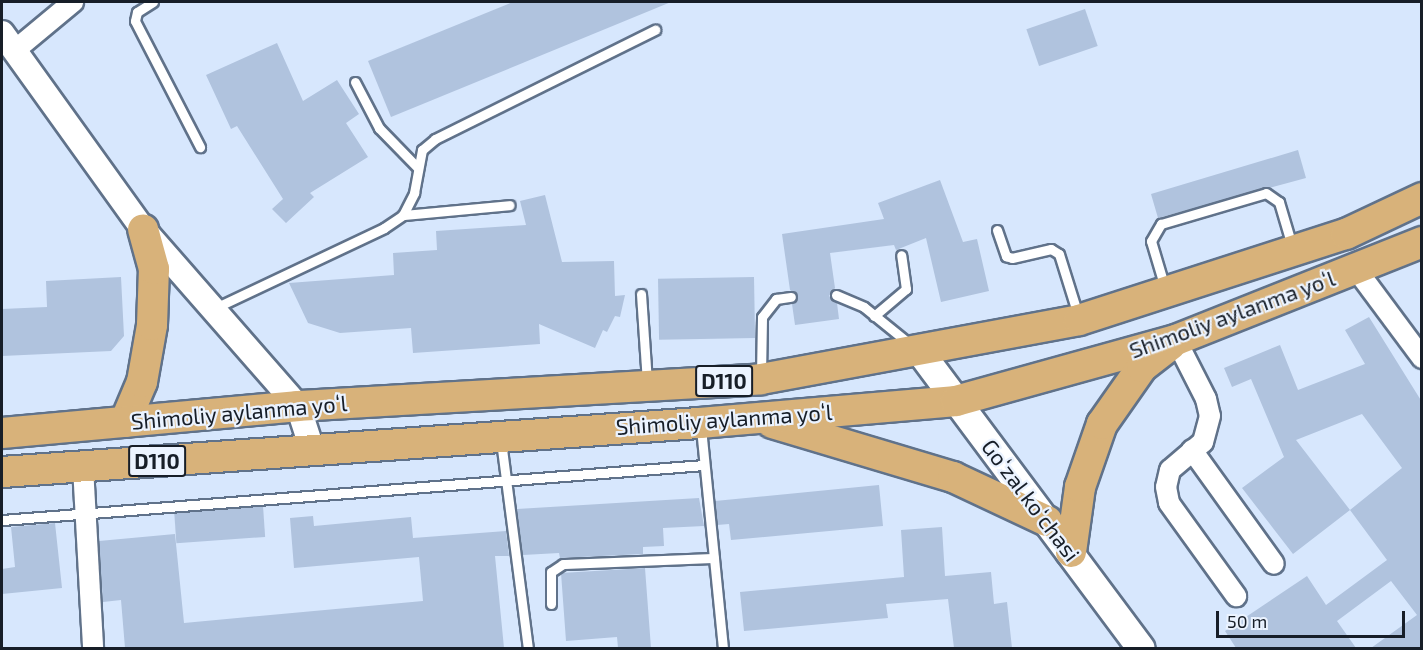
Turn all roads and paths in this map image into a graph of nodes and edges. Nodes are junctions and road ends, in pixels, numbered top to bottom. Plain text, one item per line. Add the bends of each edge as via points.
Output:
1 (73, 2) edge
2 (153, 2) edge
3 (655, 30) dead end
4 (8, 42) edge
5 (356, 82) dead end
6 (200, 147) dead end
7 (418, 168) junction
8 (1422, 198) edge
9 (510, 205) dead end
10 (403, 215) junction
11 (143, 229) junction
12 (996, 230) dead end
13 (1422, 242) edge
14 (1294, 252) junction
15 (901, 255) dead end
16 (1356, 269) junction
17 (640, 294) dead end
18 (1166, 294) junction
19 (836, 295) dead end
20 (791, 297) dead end
21 (213, 309) junction
22 (874, 316) junction
23 (1079, 320) junction
24 (1176, 340) junction
25 (920, 352) junction
26 (1422, 358) edge
27 (761, 379) junction
28 (648, 386) junction
29 (956, 400) junction
30 (298, 406) junction
31 (758, 417) junction
32 (125, 422) junction
33 (700, 423) junction
34 (2, 434) edge
35 (500, 435) junction
36 (312, 449) junction
37 (1192, 450) junction
38 (704, 465) junction
39 (83, 467) junction
40 (2, 472) edge
41 (506, 482) junction
42 (85, 513) junction
43 (2, 520) edge
44 (1047, 521) junction
45 (1071, 552) junction
46 (714, 558) junction
47 (1274, 564) dead end
48 (1236, 596) dead end
49 (551, 604) dead end
50 (93, 648) edge
51 (528, 648) edge
52 (723, 648) edge
53 (1141, 648) edge

1 - 4 street
2 - 6 lane via 137,12 135,21
3 - 7 lane via 435,139 422,150
4 - 11 street
5 - 7 lane via 379,128
7 - 10 lane via 414,193
8 - 14 main road, Shimoliy aylanma yoʻl / D110 via 1346,234
9 - 10 lane
10 - 21 lane via 384,228
11 - 21 street
11 - 32 main road via 154,269 152,325 142,382
12 - 23 lane via 1006,256 1051,249 1059,254
13 - 16 main road, Shimoliy aylanma yoʻl / D110
14 - 18 main road, Shimoliy aylanma yoʻl / D110
14 - 18 lane via 1279,202 1266,193 1161,224 1151,241
15 - 22 lane via 906,289
16 - 24 main road, Shimoliy aylanma yoʻl / D110
16 - 26 street
17 - 28 lane
18 - 23 main road, Shimoliy aylanma yoʻl / D110
19 - 22 lane via 850,298
20 - 27 lane via 776,299 762,317
21 - 30 street
22 - 25 lane
23 - 25 main road, Shimoliy aylanma yoʻl / D110
24 - 29 main road, Shimoliy aylanma yoʻl / D110
24 - 37 street via 1206,399 1210,416 1203,442
24 - 45 main road via 1142,367 1102,424 1080,487
25 - 27 main road, Shimoliy aylanma yoʻl / D110
25 - 29 main road, Goʻzal koʻchasi
27 - 28 main road, Shimoliy aylanma yoʻl / D110
28 - 30 main road, Shimoliy aylanma yoʻl / D110
29 - 31 main road, Shimoliy aylanma yoʻl / D110
29 - 44 main road, Goʻzal koʻchasi
30 - 32 main road, Shimoliy aylanma yoʻl / D110
30 - 36 street
31 - 33 main road, Shimoliy aylanma yoʻl / D110
31 - 44 main road via 953,477
32 - 34 main road, Shimoliy aylanma yoʻl / D110
33 - 35 main road, Shimoliy aylanma yoʻl / D110
33 - 38 lane
35 - 36 main road, Shimoliy aylanma yoʻl / D110
35 - 41 lane
36 - 39 main road, Shimoliy aylanma yoʻl / D110
37 - 47 street
37 - 48 street via 1170,470 1166,487 1169,502
38 - 41 lane
38 - 46 lane
39 - 40 main road, Shimoliy aylanma yoʻl / D110
39 - 42 street
41 - 42 lane
41 - 51 lane
42 - 43 lane
42 - 50 street
44 - 45 main road, Goʻzal koʻchasi
45 - 53 main road, Goʻzal koʻchasi
46 - 49 lane via 563,564 551,572
46 - 52 lane

